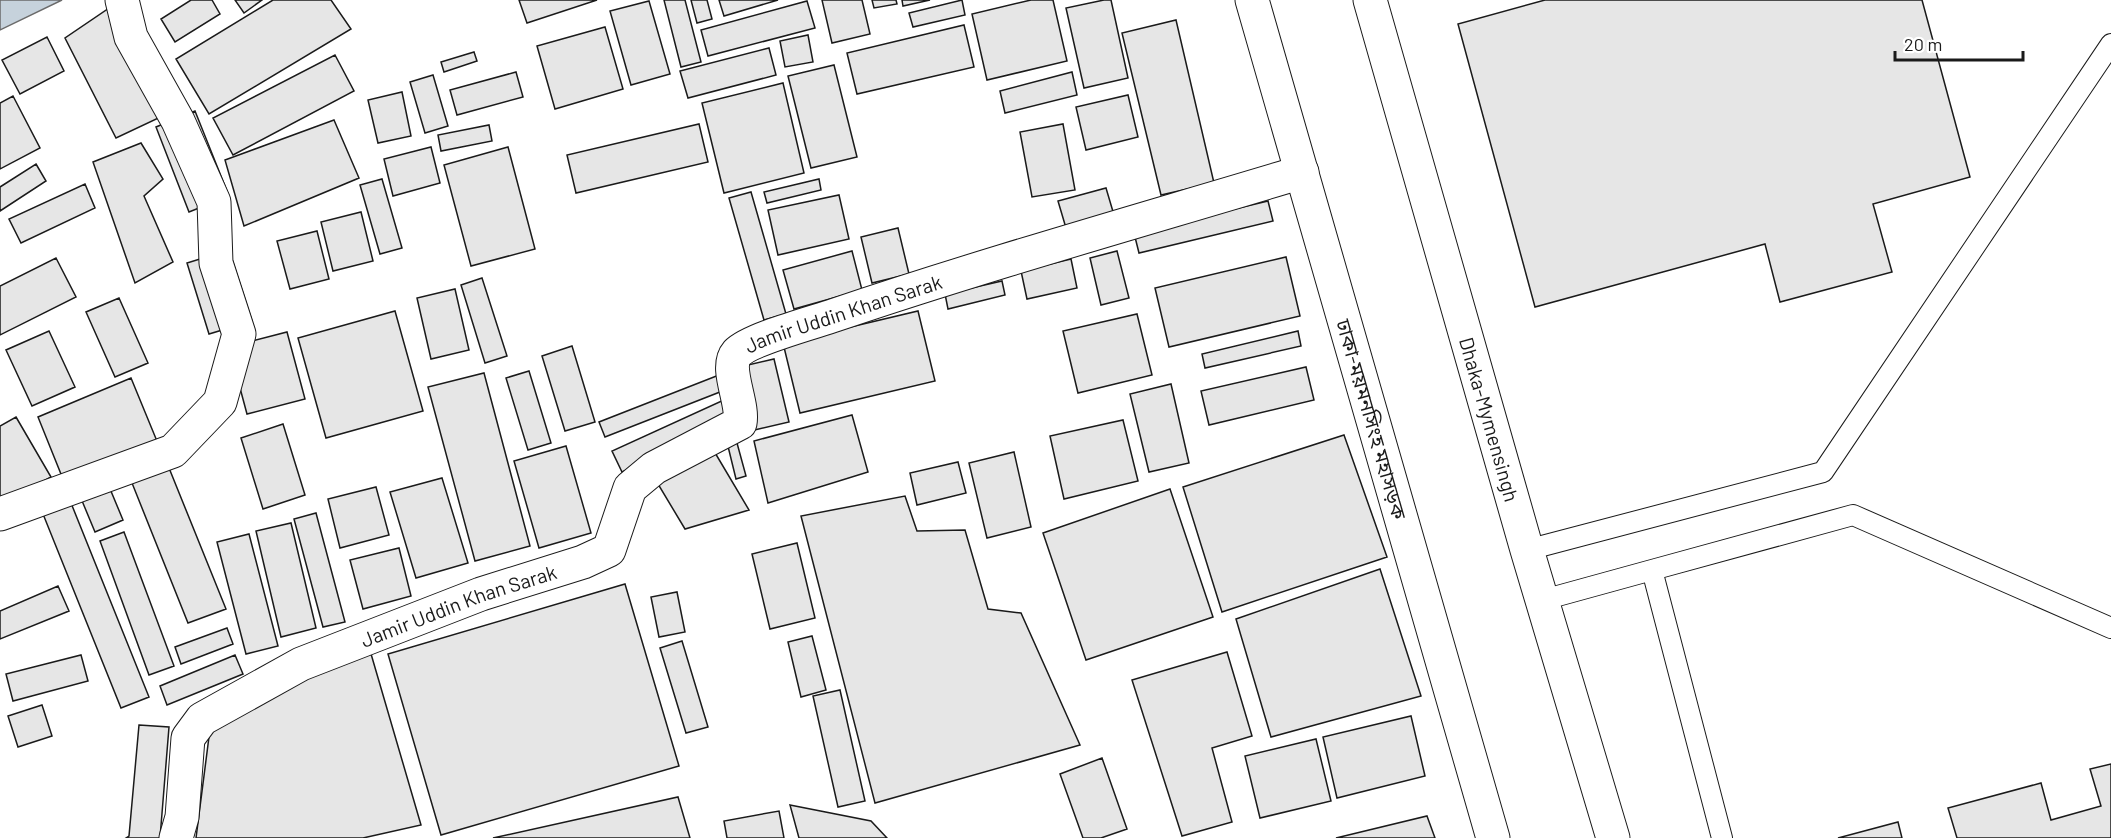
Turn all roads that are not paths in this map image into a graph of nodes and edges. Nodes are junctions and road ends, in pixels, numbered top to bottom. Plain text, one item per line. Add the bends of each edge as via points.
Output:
1 (122, 0) edge
2 (1252, 0) edge
3 (1370, 0) edge
4 (2111, 44) edge
5 (1302, 172) junction
6 (0, 514) edge
7 (1527, 550) junction
8 (1652, 570) junction
9 (1543, 600) junction
10 (2111, 628) edge
11 (176, 838) edge
12 (1493, 838) edge
13 (1613, 838) edge
14 (1722, 838) edge

1 - 6 main road via 131,37 178,121 214,202 216,263 239,334 220,402 173,451
2 - 5 main road, ঢাকা-ময়মনসিংহ মহাসড়ক
3 - 7 main road, Dhaka-Mymensingh
4 - 7 lane via 1823,472
5 - 11 main road, Jamir Uddin Khan Sarak via 918,287 784,332 738,353 731,365 742,413 740,423 654,468 630,488 609,550 481,594 301,664 202,719 189,738 182,817
5 - 12 main road, ঢাকা-ময়মনসিংহ মহাসড়ক
7 - 9 main road, Dhaka-Mymensingh
8 - 9 lane
8 - 10 lane via 1854,515
8 - 14 lane
9 - 13 main road, Dhaka-Mymensingh

